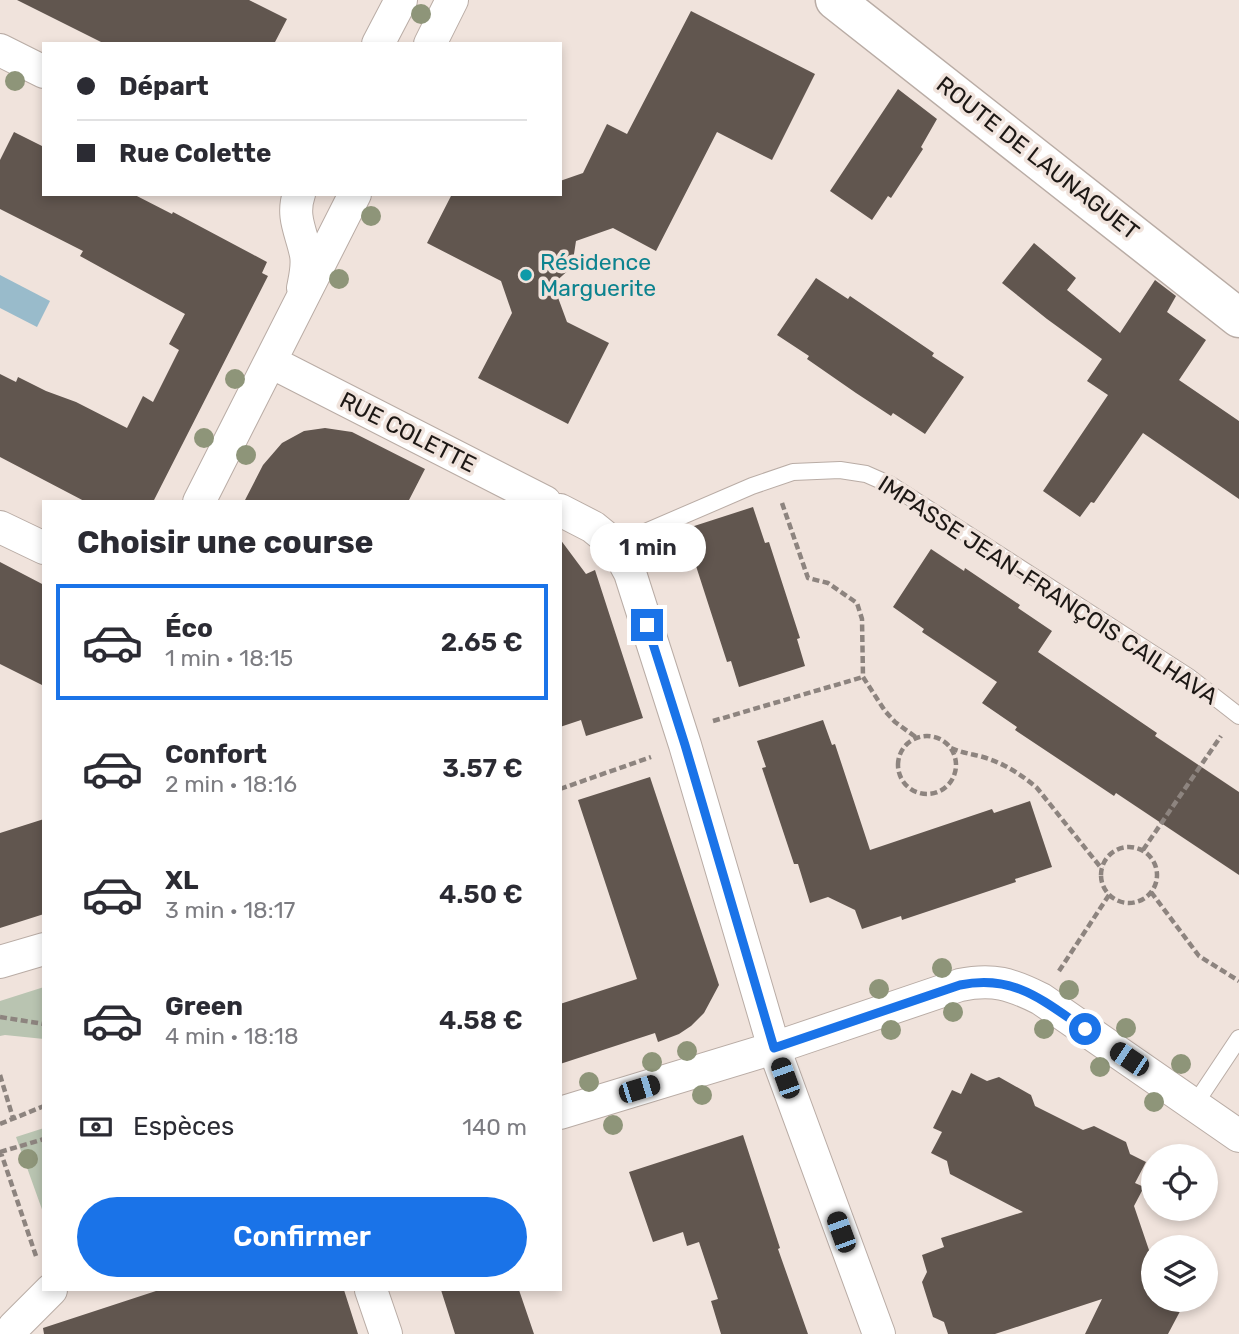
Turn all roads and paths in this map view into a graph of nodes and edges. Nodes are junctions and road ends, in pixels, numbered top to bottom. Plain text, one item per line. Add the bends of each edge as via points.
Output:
1 (401, 0) edge
2 (452, 0) edge
3 (835, 0) edge
4 (379, 42) edge
5 (431, 42) edge
6 (0, 50) edge
7 (42, 71) edge
8 (297, 196) edge
9 (354, 196) edge
10 (298, 305) junction
11 (1239, 318) edge
12 (271, 362) junction
13 (773, 479) junction
14 (200, 500) edge
15 (541, 500) edge
16 (562, 511) edge
17 (0, 527) edge
18 (615, 545) junction
19 (42, 547) edge
20 (863, 677) junction
21 (1238, 715) edge
22 (683, 738) junction
23 (917, 738) junction
24 (951, 748) junction
25 (562, 788) edge
26 (1143, 850) junction
27 (1101, 869) junction
28 (1151, 892) junction
29 (1108, 895) junction
30 (42, 950) edge
31 (0, 962) edge
32 (1239, 981) edge
33 (1041, 999) junction
34 (0, 1017) edge
35 (42, 1024) edge
36 (1239, 1038) edge
37 (774, 1048) junction
38 (0, 1075) edge
39 (1195, 1104) junction
40 (42, 1107) edge
41 (562, 1113) edge
42 (13, 1118) junction
43 (0, 1124) edge
44 (1239, 1136) edge
45 (42, 1140) edge
46 (0, 1152) edge
47 (42, 1268) edge
48 (42, 1280) edge
49 (371, 1291) edge
50 (8, 1327) edge
51 (386, 1334) edge
52 (879, 1334) edge

1 - 4 street
2 - 5 street
3 - 11 main road, ROUTE DE LAUNAGUET
6 - 7 street
8 - 10 street via 295,214 306,255
9 - 10 street
10 - 12 street
12 - 14 street
12 - 15 street, RUE COLETTE
13 - 18 lane, IMPASSE JEAN-FRANÇOIS CAILHAVA
13 - 20 path via 808,578 828,583 857,603 862,619
13 - 21 lane, IMPASSE JEAN-FRANÇOIS CAILHAVA via 793,472 840,470 891,485 1189,677
16 - 18 street
17 - 19 street
18 - 22 street via 630,573
20 - 22 path
20 - 23 path via 885,711
21 - 26 path
22 - 25 path
22 - 37 street
23 - 24 path via 936,737
23 - 24 path via 902,750 898,769 906,786 923,794 950,784 957,766
24 - 27 path via 1006,766 1024,777
26 - 27 path via 1117,850
26 - 28 path via 1157,869
27 - 29 path
28 - 29 path via 1126,904
28 - 32 path via 1199,956
29 - 33 path
30 - 31 street
33 - 37 street via 1001,983 981,981
33 - 39 street
34 - 35 path
36 - 39 lane
37 - 41 street
37 - 52 street
38 - 42 path
39 - 44 street
40 - 42 path
42 - 43 path
45 - 46 path
46 - 47 path
48 - 50 street
49 - 51 street

